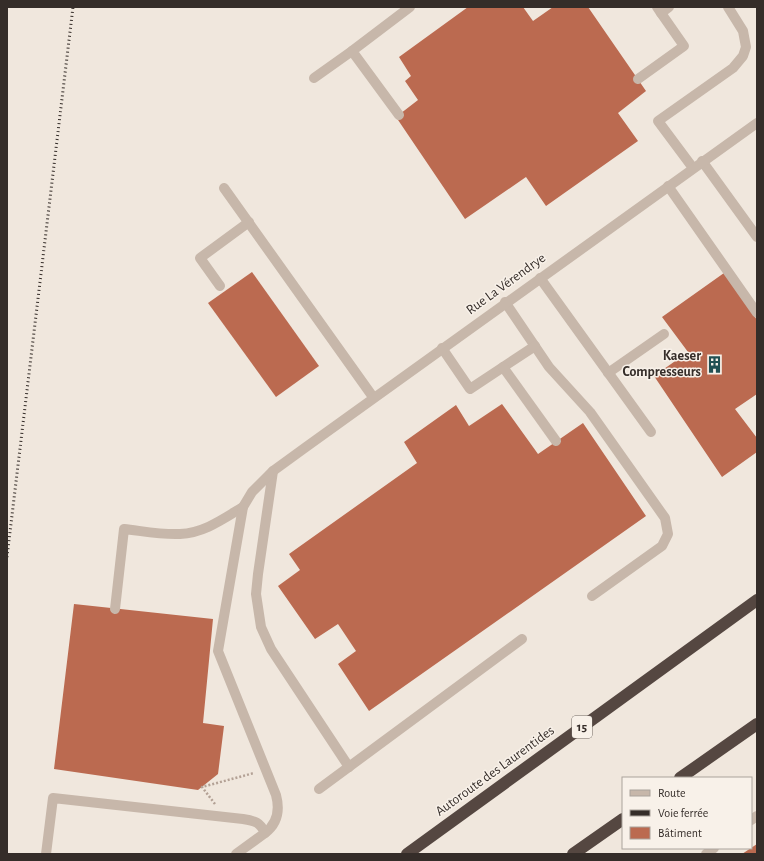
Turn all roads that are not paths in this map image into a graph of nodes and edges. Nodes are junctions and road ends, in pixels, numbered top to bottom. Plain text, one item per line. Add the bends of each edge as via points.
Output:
1 (410, 7) edge
2 (728, 7) edge
3 (662, 9) edge
4 (352, 51) junction
5 (314, 78) dead end
6 (638, 79) dead end
7 (399, 115) dead end
8 (757, 123) edge
9 (702, 161) junction
10 (693, 168) junction
11 (668, 186) junction
12 (224, 188) dead end
13 (249, 222) junction
14 (757, 237) edge
15 (540, 278) junction
16 (220, 286) dead end
17 (505, 302) junction
18 (757, 313) edge
19 (664, 334) dead end
20 (535, 346) junction
21 (442, 348) junction
22 (503, 367) junction
23 (608, 373) junction
24 (373, 397) junction
25 (651, 432) dead end
26 (556, 441) dead end
27 (273, 471) junction
28 (243, 507) junction
29 (592, 596) dead end
30 (757, 600) edge
31 (115, 608) dead end
32 (522, 639) dead end
33 (757, 724) edge
34 (349, 767) junction
35 (681, 777) edge
36 (319, 789) dead end
37 (622, 820) edge
38 (265, 833) junction
39 (46, 854) edge
40 (236, 854) edge
41 (406, 854) edge
42 (573, 854) edge

1 - 4 street
2 - 10 street via 743,31 746,47 743,56 733,68 658,121
3 - 6 street via 684,46
4 - 5 street
4 - 7 street
8 - 9 street, Rue La Vérendrye
9 - 10 street, Rue La Vérendrye
9 - 14 street
10 - 11 street, Rue La Vérendrye
11 - 15 street, Rue La Vérendrye
11 - 18 street
12 - 13 street
13 - 16 street via 200,258
13 - 24 street
15 - 17 street, Rue La Vérendrye
15 - 23 street
17 - 20 street
17 - 21 street, Rue La Vérendrye
19 - 23 street
20 - 22 street
20 - 29 street via 549,367 590,412 665,518 668,534 662,546
21 - 22 street via 470,390
21 - 24 street, Rue La Vérendrye
22 - 26 street
23 - 25 street
24 - 27 street, Rue La Vérendrye
27 - 28 street, Rue La Vérendrye via 252,492
27 - 34 street via 256,599 261,627 271,649
28 - 31 street via 215,525 189,533 124,529
28 - 38 street via 218,650 276,795 278,814 271,829
30 - 41 highway, Autoroute des Laurentides / 15
32 - 34 street
33 - 35 highway
34 - 36 street
37 - 42 highway
38 - 39 street via 261,824 256,821 54,798
38 - 40 street

